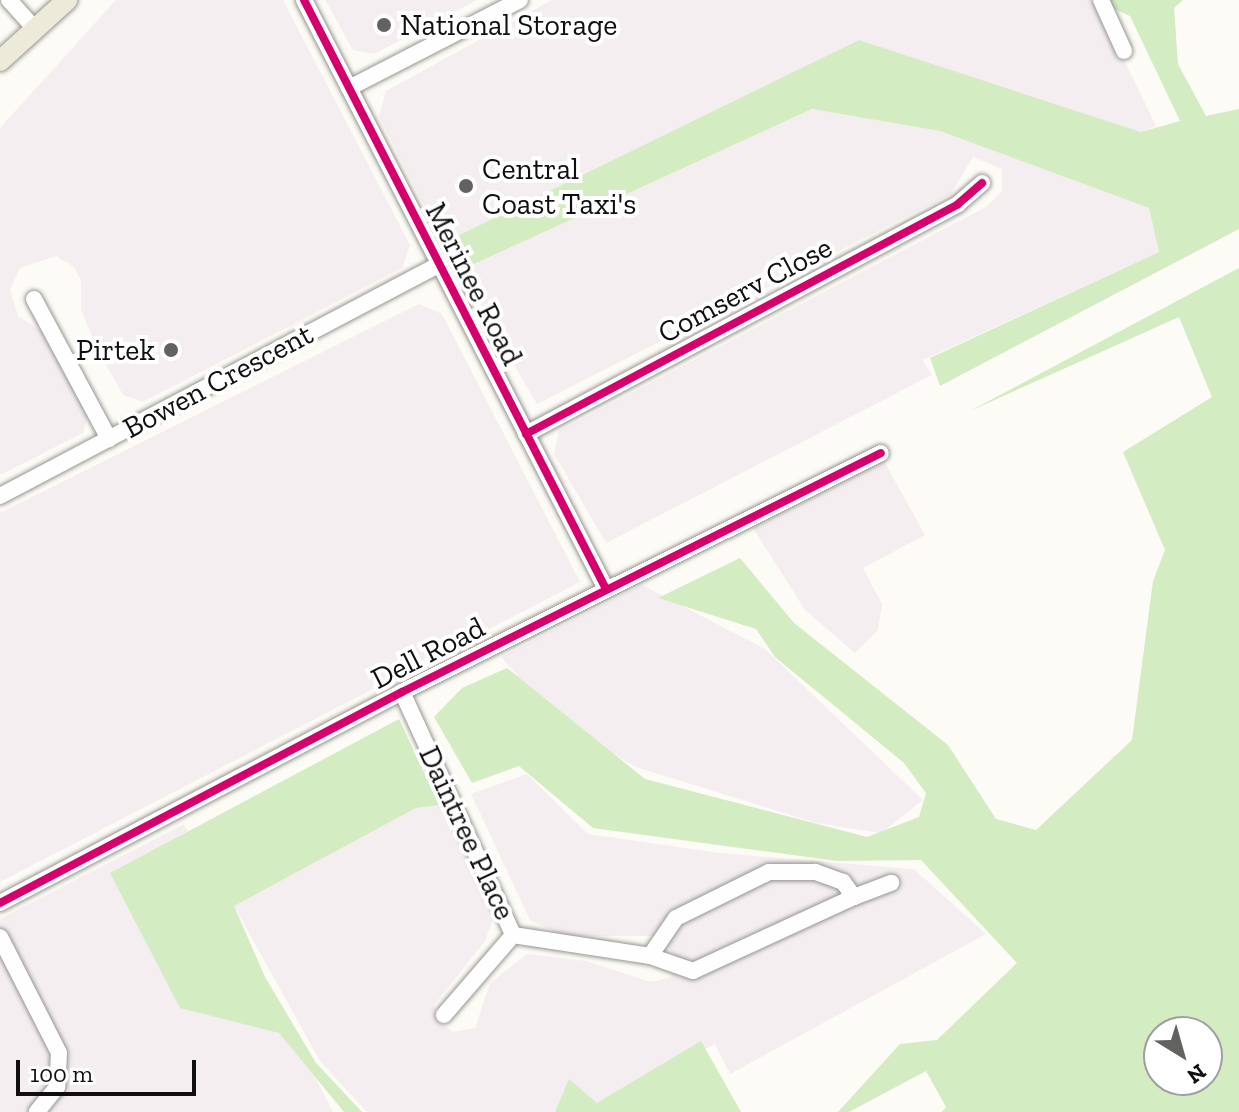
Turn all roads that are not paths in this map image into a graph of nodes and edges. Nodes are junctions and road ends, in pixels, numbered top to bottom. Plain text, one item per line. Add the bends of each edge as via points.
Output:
1 (9, 0) edge
2 (304, 0) edge
3 (520, 0) edge
4 (1101, 0) edge
5 (60, 4) edge
6 (34, 28) junction
7 (1124, 51) dead end
8 (0, 61) edge
9 (349, 88) junction
10 (982, 183) dead end
11 (436, 266) junction
12 (34, 299) dead end
13 (526, 434) junction
14 (109, 439) junction
15 (881, 453) dead end
16 (0, 496) edge
17 (606, 589) junction
18 (402, 692) junction
19 (891, 883) dead end
20 (854, 897) junction
21 (0, 903) edge
22 (513, 935) junction
23 (0, 937) edge
24 (650, 956) junction
25 (444, 1015) dead end
26 (37, 1112) edge

1 - 6 street
2 - 9 street, Merinee Road
3 - 9 street
4 - 7 street
5 - 6 main road
6 - 8 main road
9 - 11 street, Merinee Road
10 - 13 street, Comserv Close via 958,204
11 - 13 street, Merinee Road
11 - 14 street, Bowen Crescent
12 - 14 street
13 - 17 street, Merinee Road
14 - 16 street, Bowen Crescent
15 - 17 street, Dell Road
17 - 18 street, Dell Road
18 - 21 street, Dell Road
18 - 22 street, Daintree Place
19 - 20 street, Daintree Place
20 - 24 street, Daintree Place via 693,971
20 - 24 street via 843,882 815,872 769,872 676,918
22 - 24 street, Daintree Place
22 - 25 street
23 - 26 street via 59,1053 57,1087

